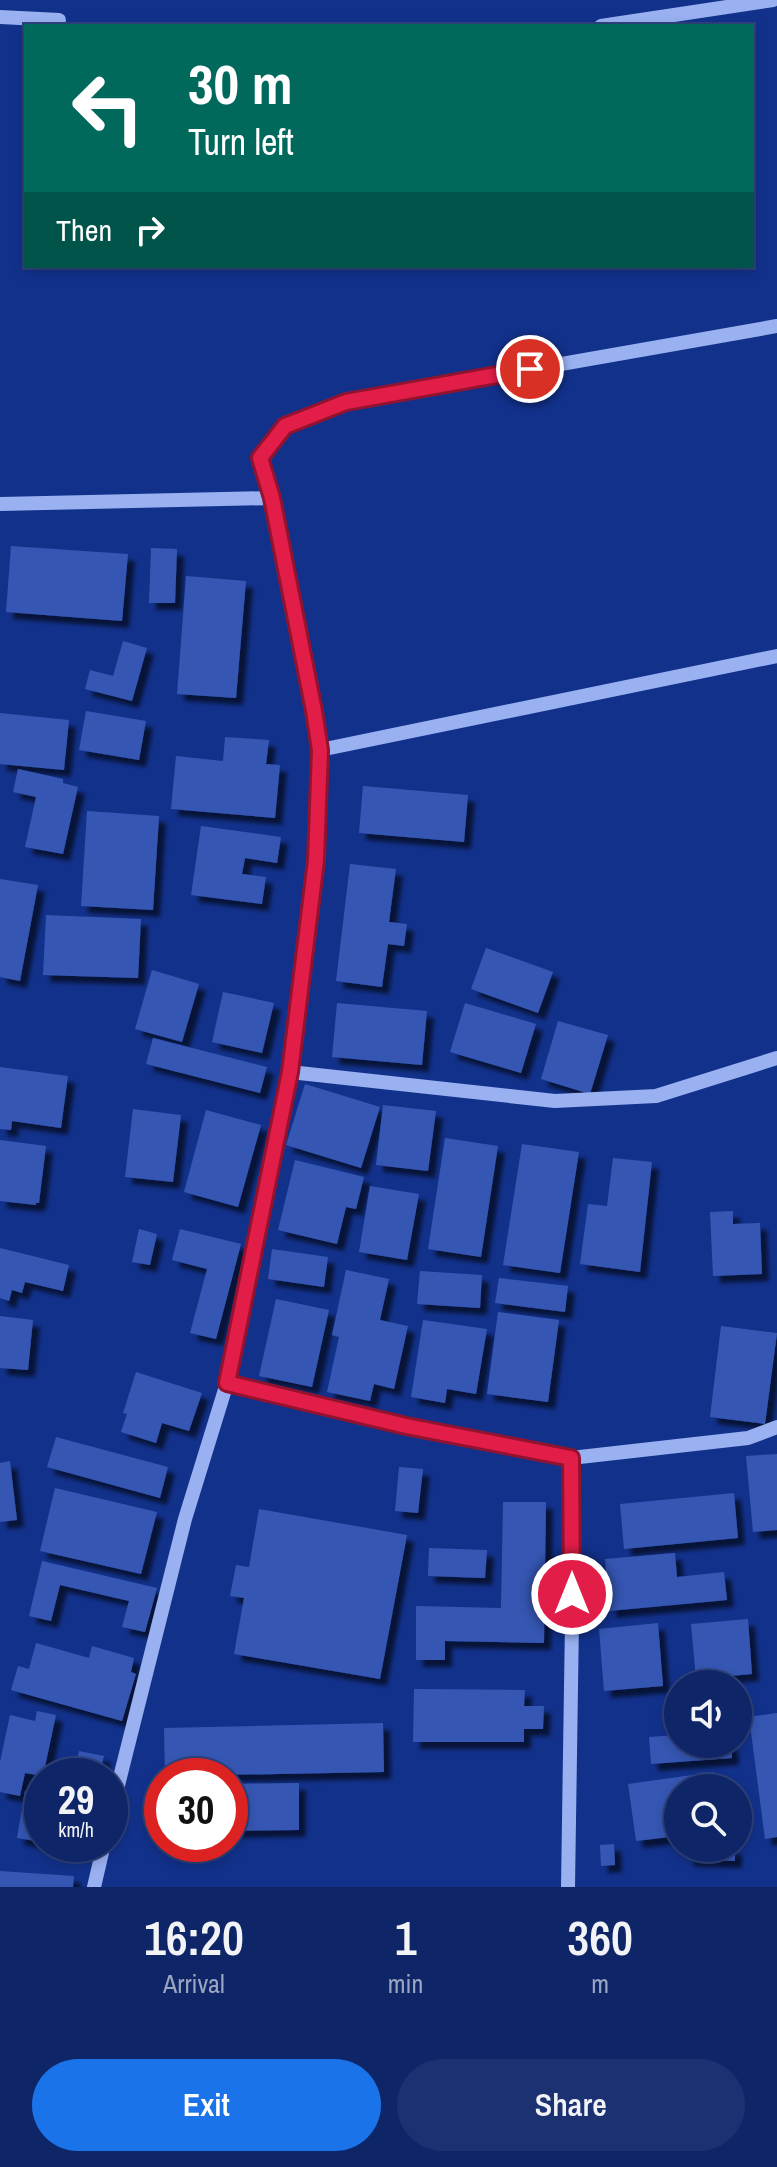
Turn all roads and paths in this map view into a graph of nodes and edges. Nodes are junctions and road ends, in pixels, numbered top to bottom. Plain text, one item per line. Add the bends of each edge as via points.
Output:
1 (773, 0) edge
2 (0, 17) edge
3 (59, 20) dead end
4 (614, 24) edge
5 (777, 326) edge
6 (272, 498) junction
7 (0, 504) edge
8 (777, 656) edge
9 (320, 750) junction
10 (777, 1058) edge
11 (290, 1072) junction
12 (227, 1383) junction
13 (777, 1427) edge
14 (571, 1458) junction
15 (125, 1758) edge
16 (100, 1862) edge
17 (94, 1887) edge
18 (568, 1887) edge

1 - 4 street
2 - 3 street
5 - 6 street via 346,402 285,426 260,458
6 - 7 street
6 - 9 street
8 - 9 street
9 - 11 street via 316,860
10 - 11 street via 656,1096 555,1101
11 - 12 street
12 - 14 street
12 - 15 street via 185,1519
13 - 14 street via 748,1438
14 - 18 street
16 - 17 street

